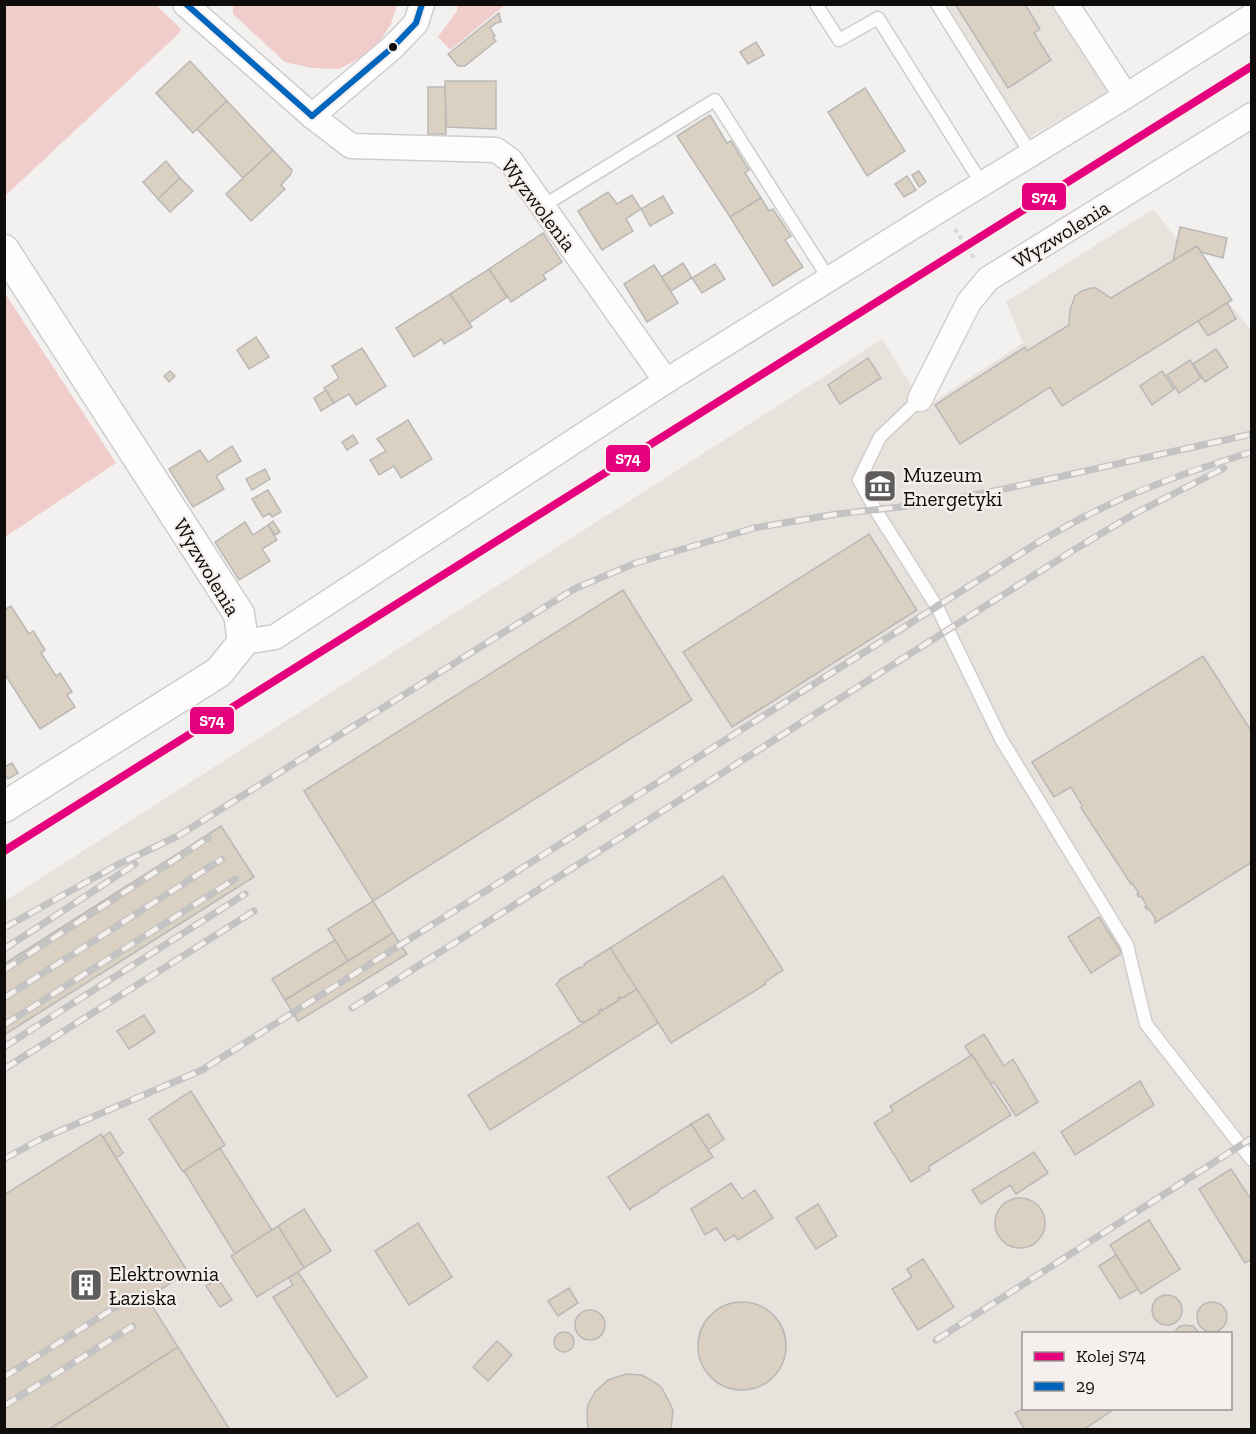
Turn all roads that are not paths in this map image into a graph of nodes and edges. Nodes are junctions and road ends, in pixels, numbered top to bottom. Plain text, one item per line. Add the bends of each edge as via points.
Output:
1 (422, 4) edge
2 (816, 4) edge
3 (937, 4) edge
4 (1066, 4) edge
5 (195, 8) edge
6 (1251, 16) edge
7 (1126, 96) junction
8 (1251, 115) edge
9 (312, 116) junction
10 (1030, 154) junction
11 (982, 184) junction
12 (543, 206) junction
13 (4, 250) edge
14 (829, 279) junction
15 (666, 381) junction
16 (920, 399) joint
17 (243, 642) junction
18 (4, 807) edge
19 (1251, 1160) edge

1 - 9 street via 416,23 393,47
2 - 11 lane via 839,40 878,18
3 - 10 lane
4 - 7 street
5 - 9 street, Wyzwolenia
6 - 7 street
7 - 10 street
8 - 16 street, Wyzwolenia via 988,279 969,302
9 - 12 street, Wyzwolenia via 351,146 496,150 510,160
10 - 11 street
11 - 14 street
12 - 14 lane via 715,99
12 - 15 street, Wyzwolenia
13 - 17 street, Wyzwolenia via 239,614
14 - 15 street
15 - 17 street via 275,637
16 - 19 lane via 880,437 859,480 937,607 1001,739 1127,945 1146,1024
17 - 18 street, Wyzwolenia via 219,672

